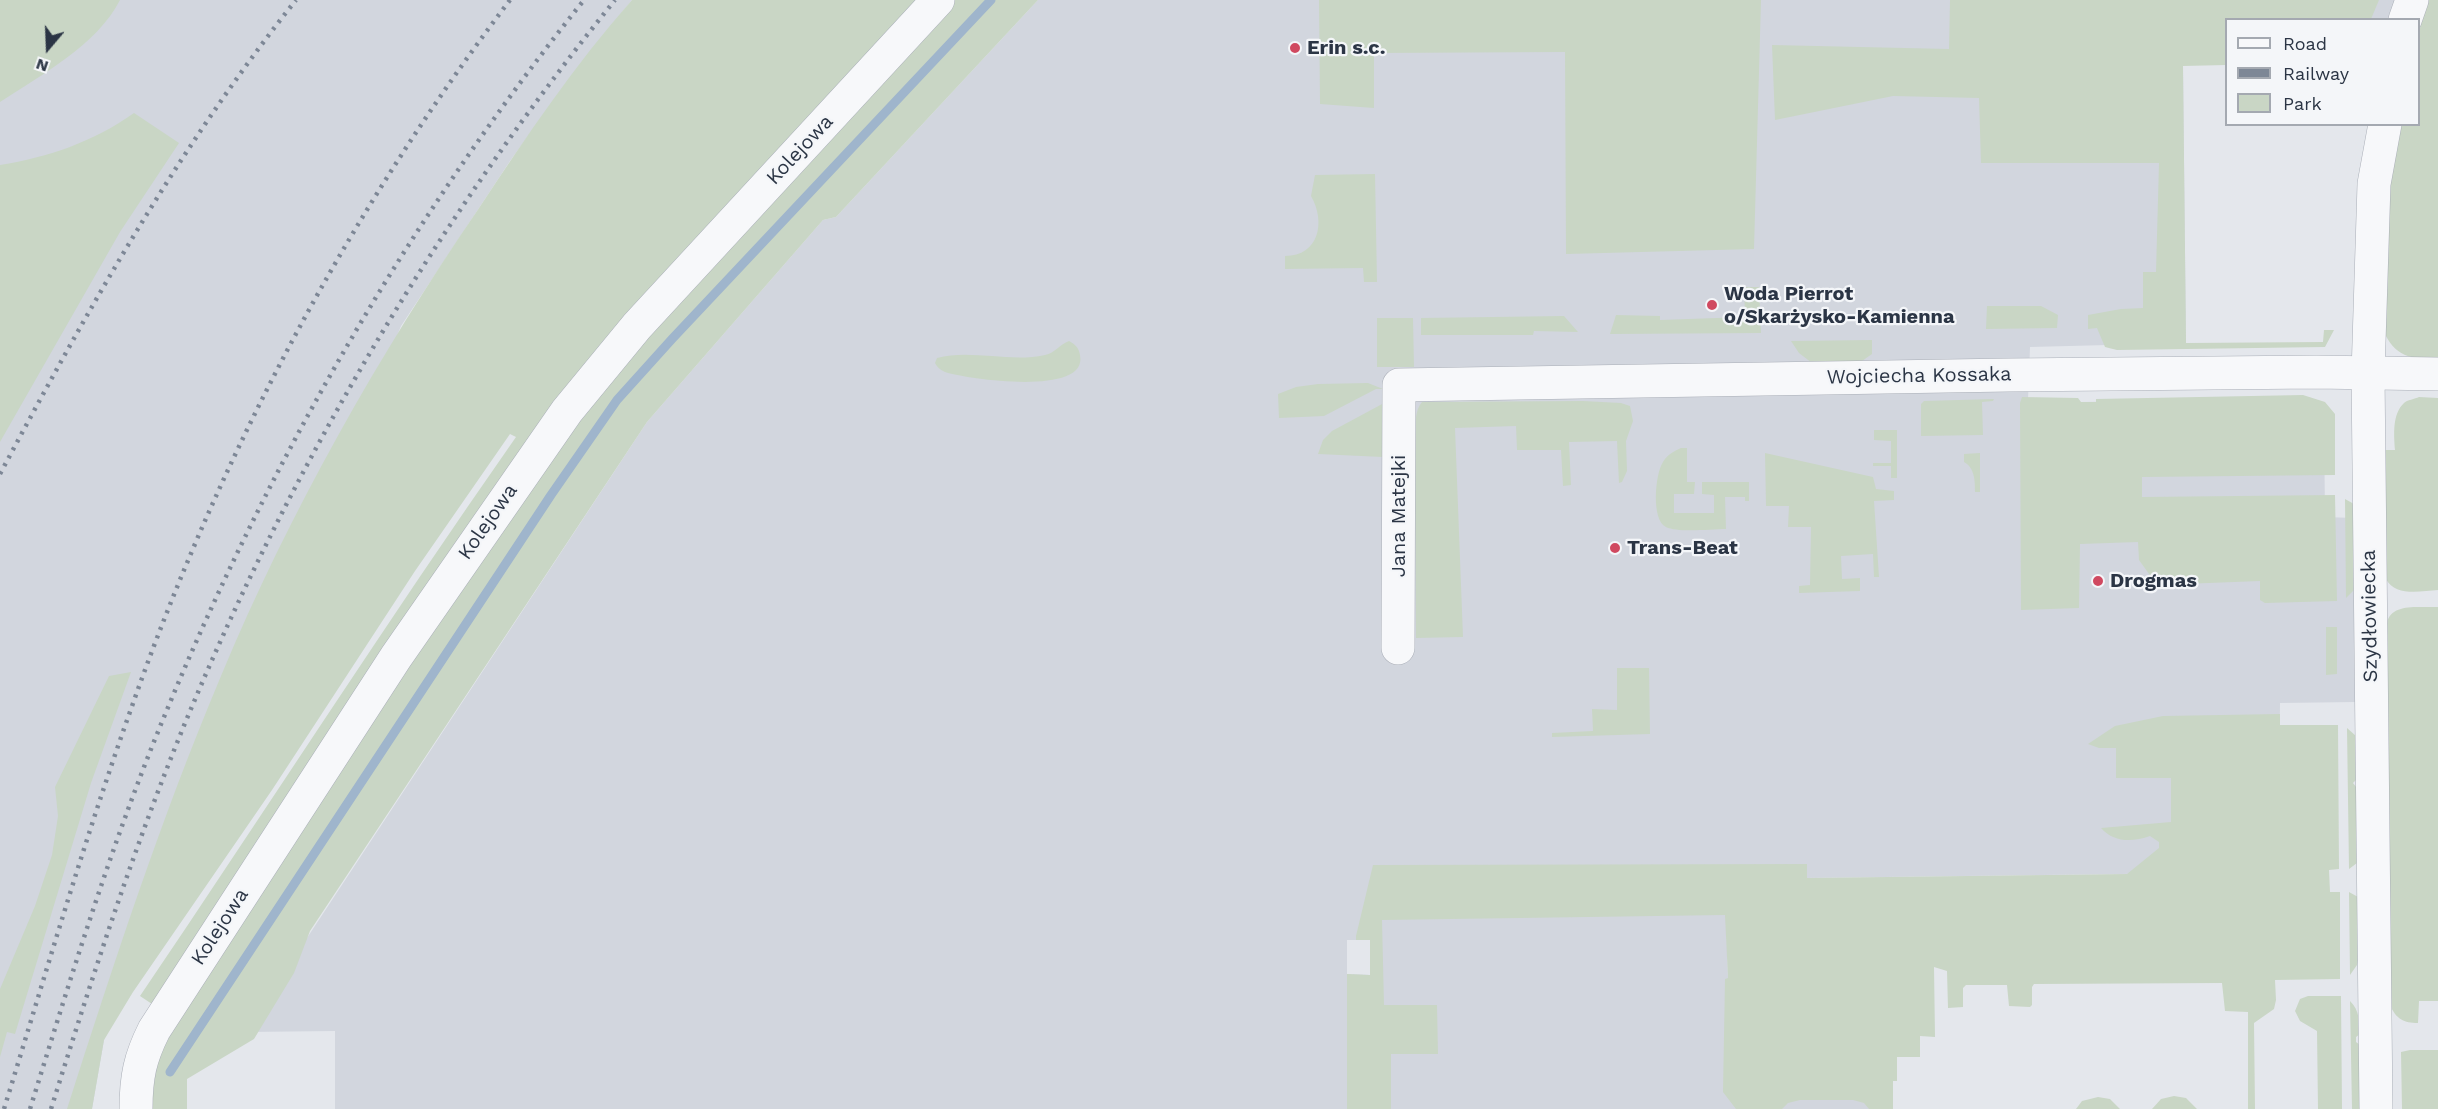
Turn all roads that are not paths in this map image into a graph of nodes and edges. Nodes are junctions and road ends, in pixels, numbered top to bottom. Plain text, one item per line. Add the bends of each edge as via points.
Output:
1 (938, 0) edge
2 (2412, 0) edge
3 (2406, 18) edge
4 (2385, 126) edge
5 (2368, 374) junction
6 (2438, 374) edge
7 (1399, 385) joint
8 (1398, 648) dead end
9 (136, 1109) edge
10 (2376, 1109) edge

1 - 9 street, Kolejowa via 637,326 538,450 326,764 154,1030 141,1056
2 - 3 street
4 - 5 street, Szydłowiecka via 2374,184
5 - 6 street, Wojciecha Kossaka
5 - 7 street, Wojciecha Kossaka via 1989,375
5 - 10 street, Szydłowiecka
7 - 8 street, Jana Matejki

